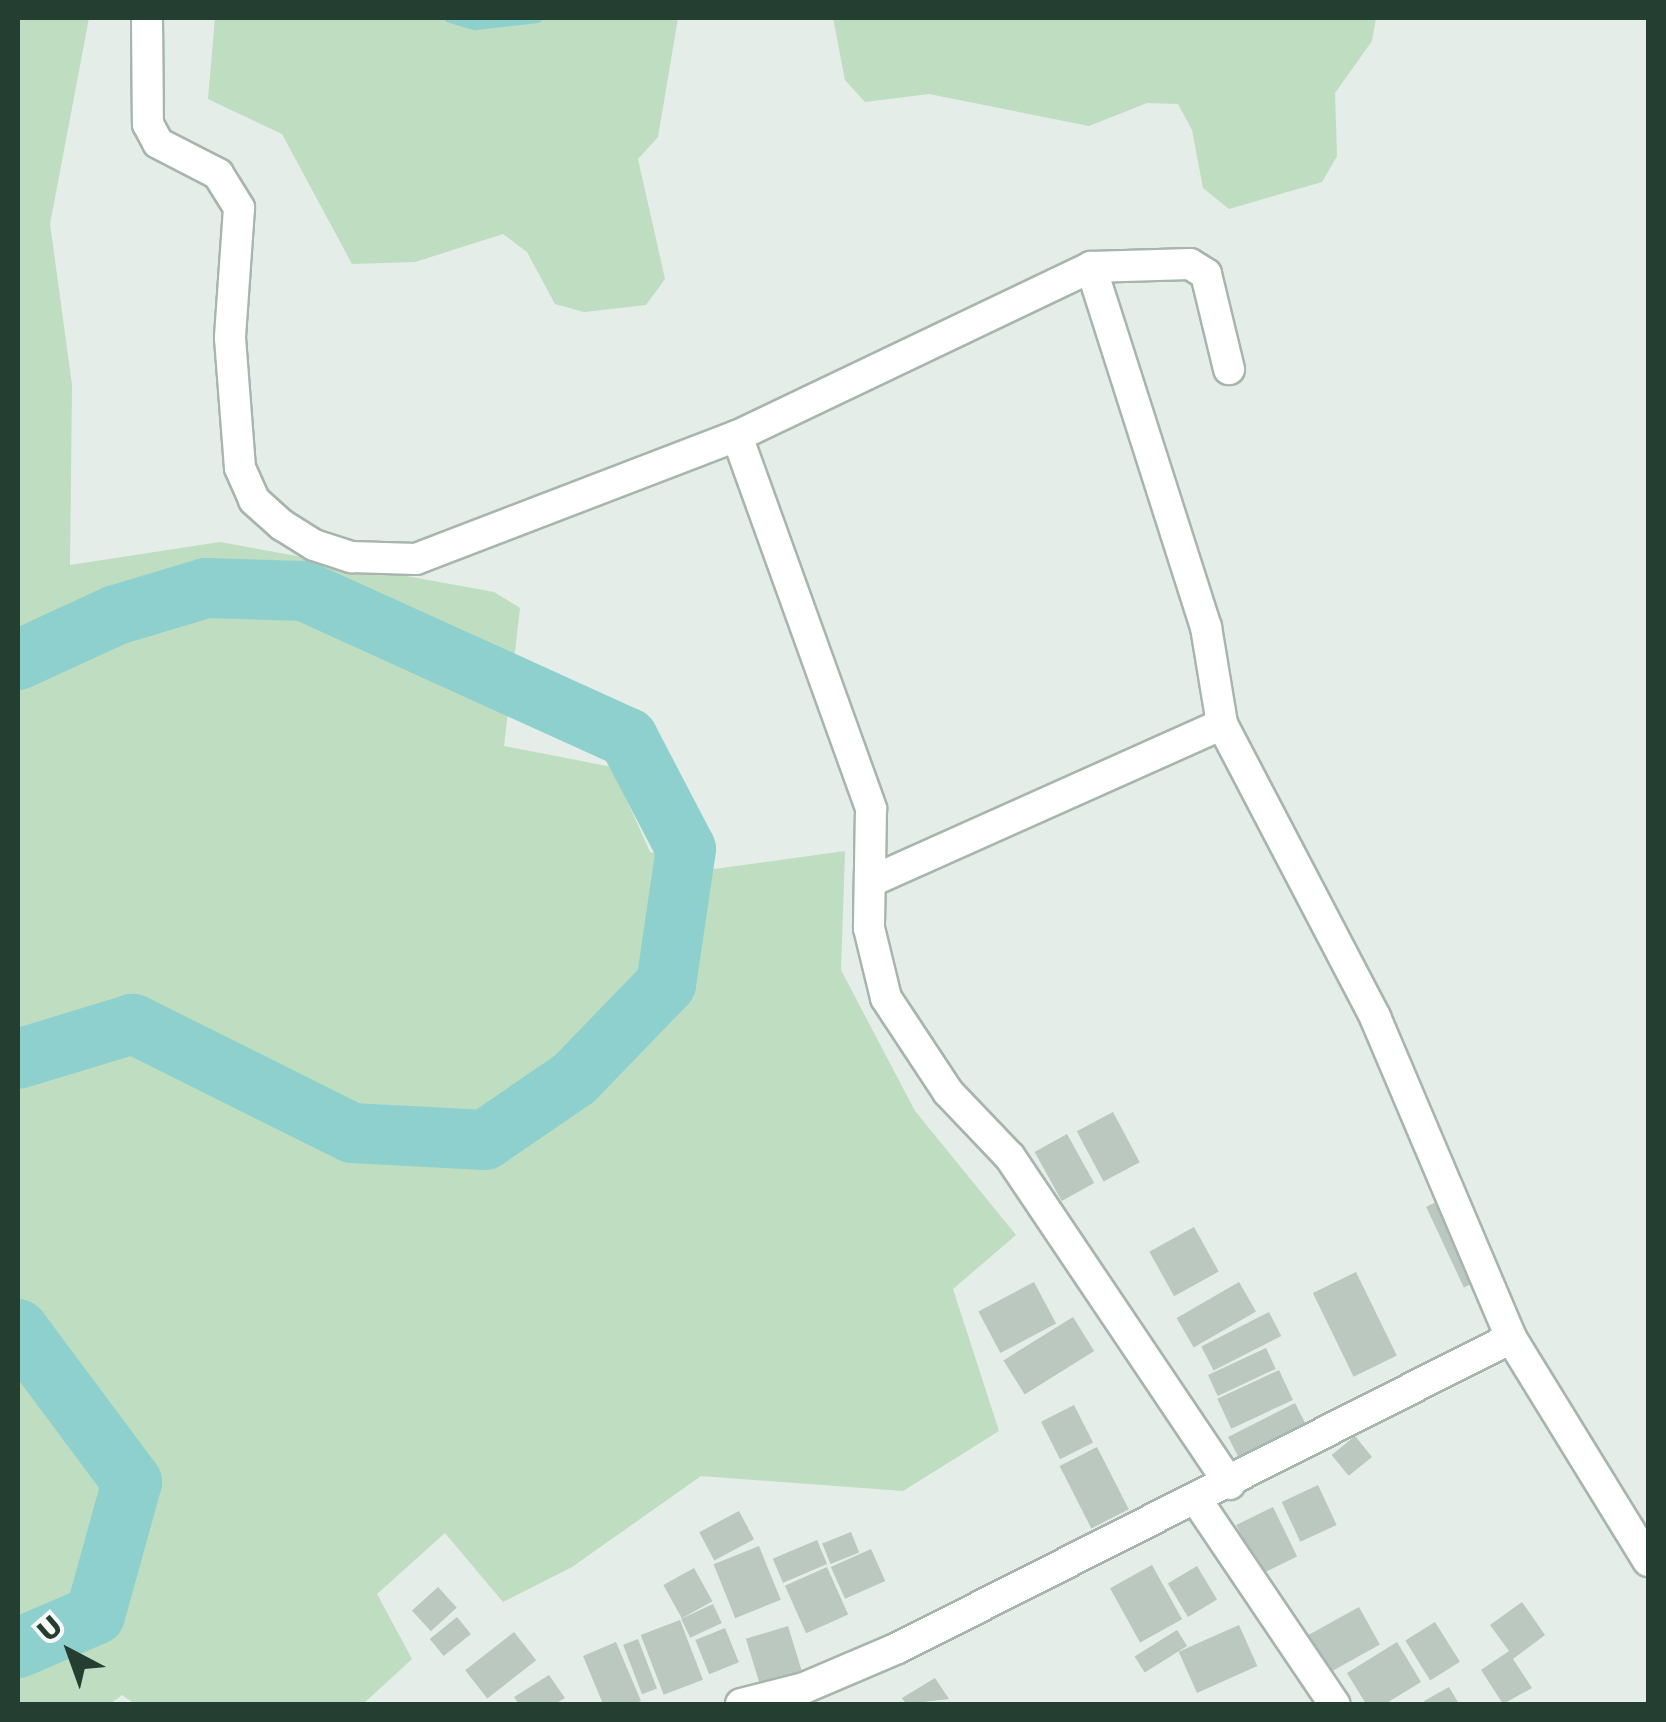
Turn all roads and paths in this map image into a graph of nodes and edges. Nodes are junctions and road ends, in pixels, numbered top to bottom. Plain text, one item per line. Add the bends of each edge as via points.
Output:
1 (147, 18) edge
2 (1091, 267) junction
3 (1229, 369) dead end
4 (737, 436) junction
5 (1222, 724) junction
6 (874, 880) junction
7 (1510, 1338) junction
8 (1230, 1484) junction
9 (1198, 1502) junction
10 (1648, 1561) edge
11 (811, 1696) edge
12 (741, 1704) edge
13 (1334, 1704) edge

1 - 4 street via 148,124 158,143 218,174 239,208 230,338 240,468 254,500 282,525 314,545 352,556 416,559
2 - 3 street via 1190,264 1206,274
2 - 4 street
2 - 5 street via 1206,627
4 - 6 street via 871,809
5 - 6 street
5 - 7 street via 1375,1016
6 - 8 street via 869,928 886,998 948,1092 1010,1157
7 - 8 street
7 - 10 street
8 - 9 street
9 - 11 street
9 - 13 street
11 - 12 street

